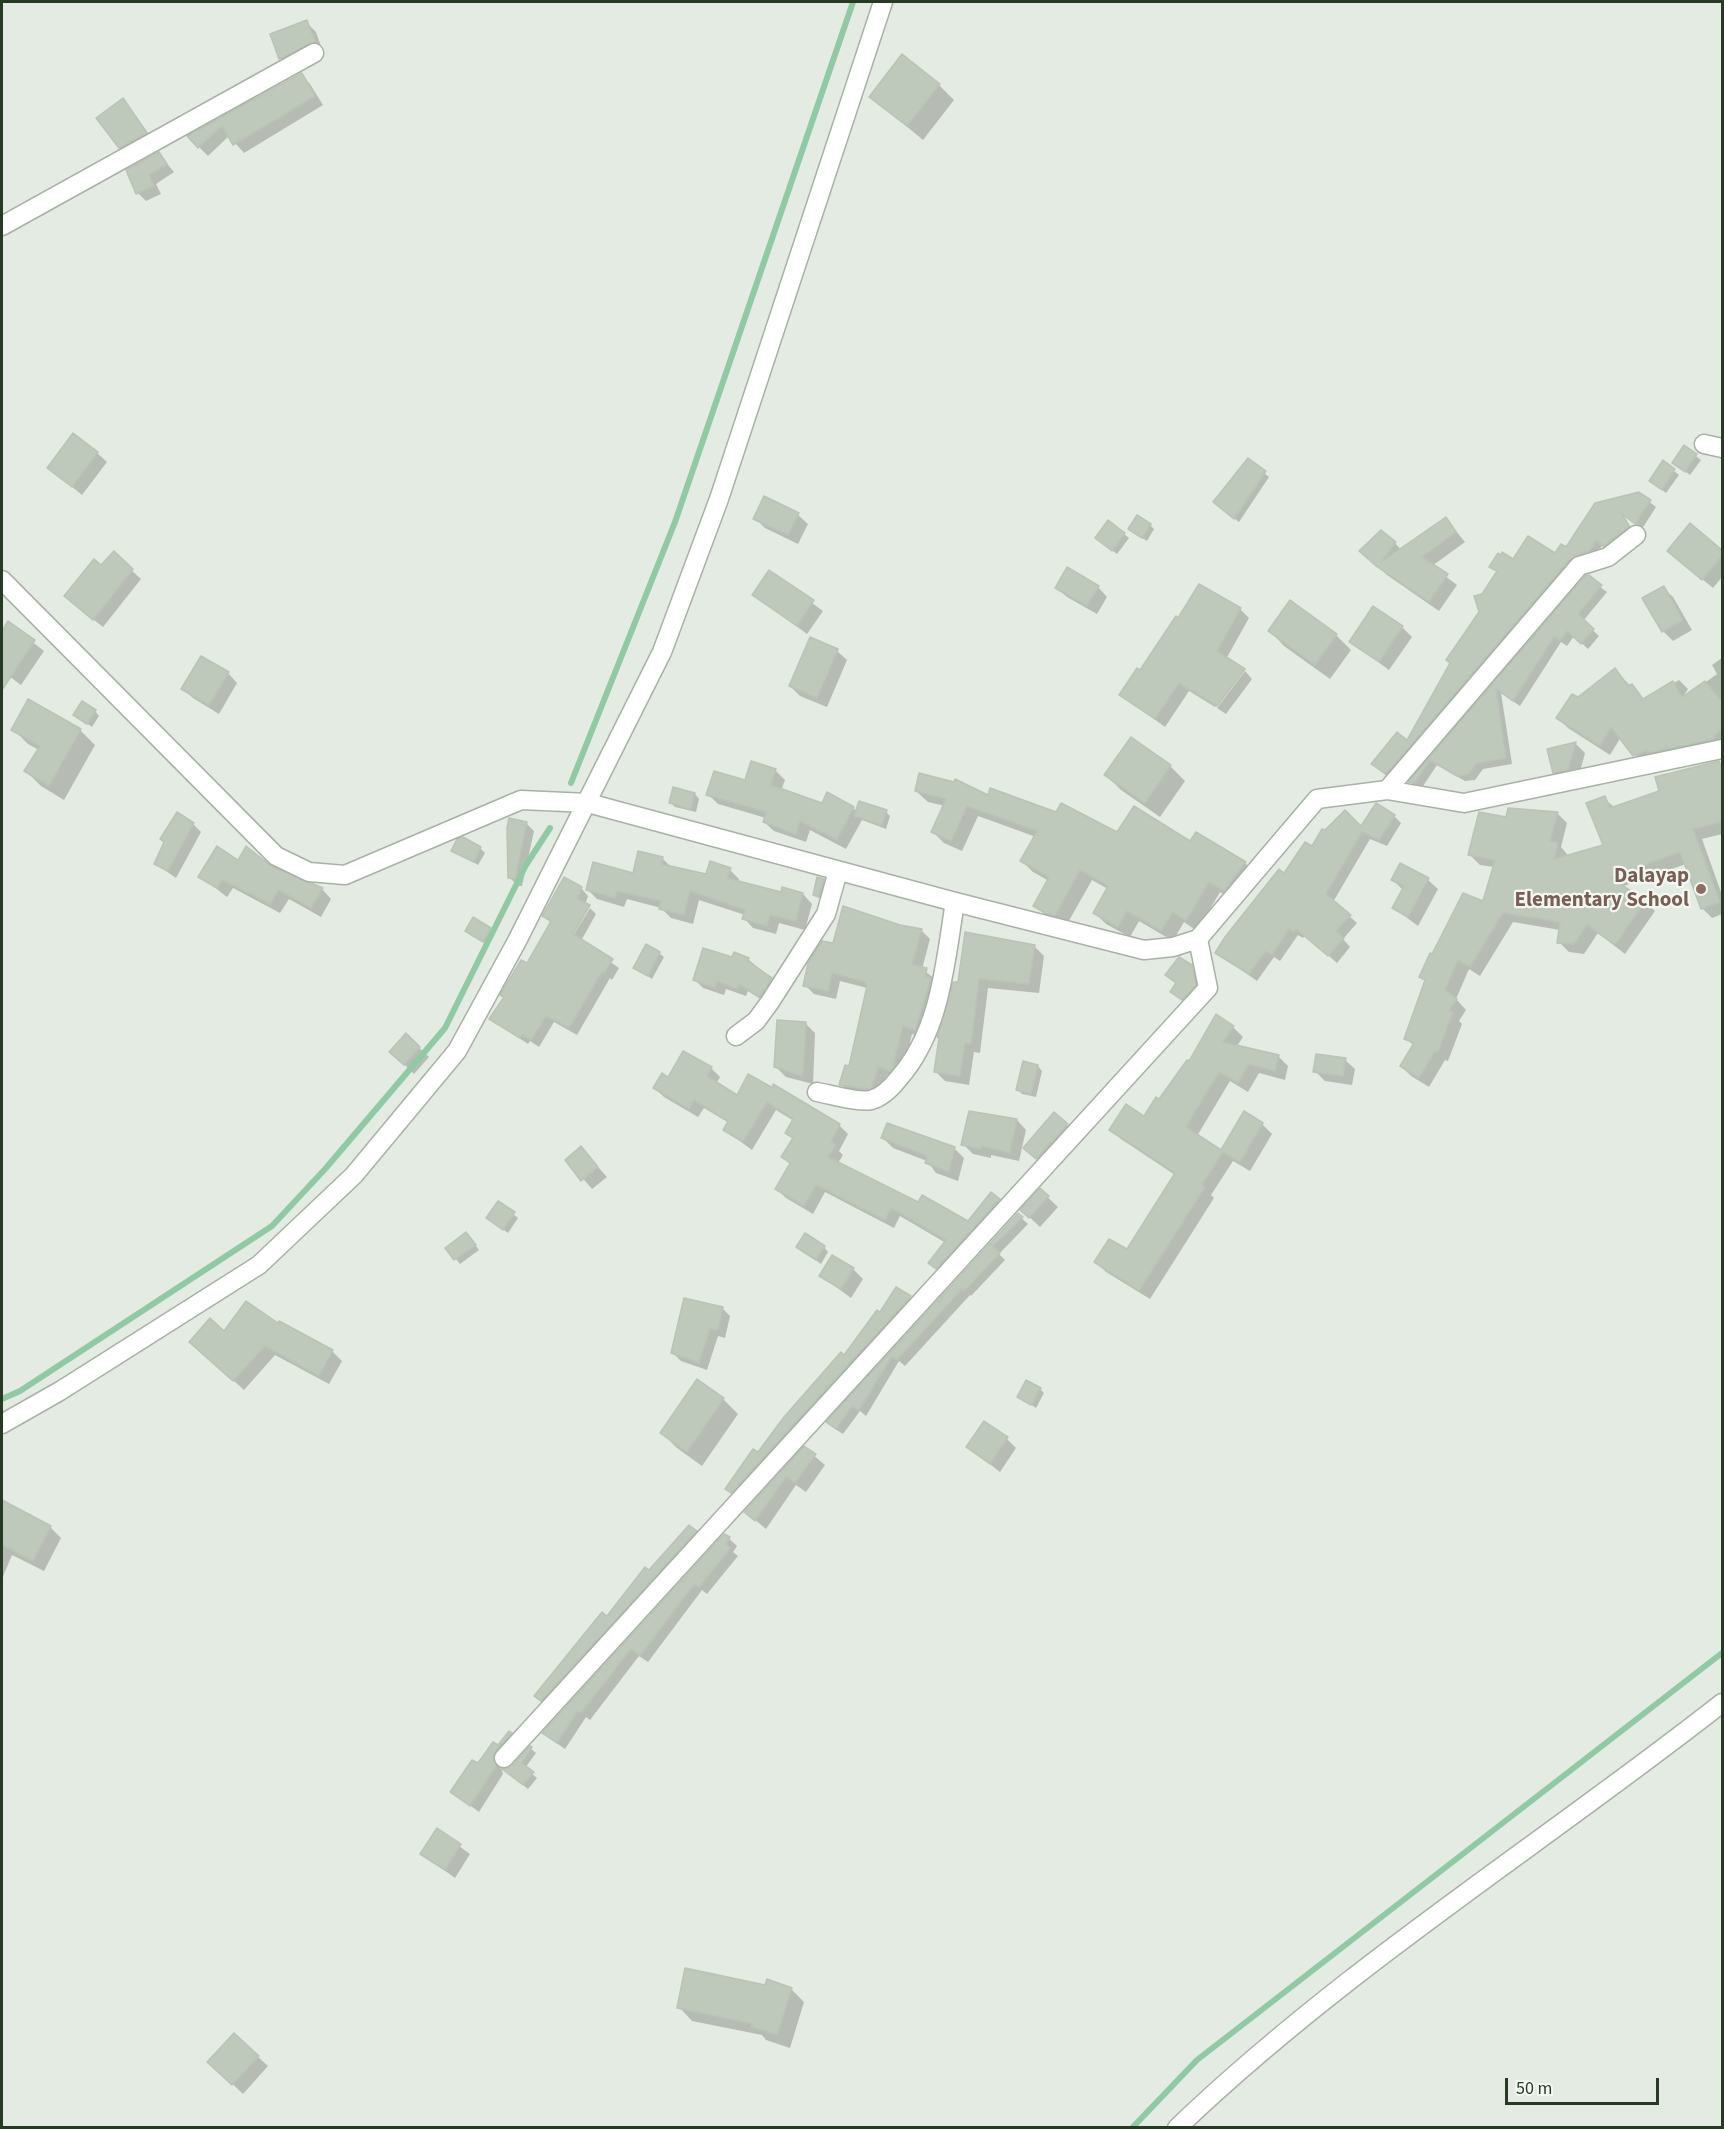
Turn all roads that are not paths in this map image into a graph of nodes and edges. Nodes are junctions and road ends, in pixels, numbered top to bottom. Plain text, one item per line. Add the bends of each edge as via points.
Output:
1 (883, 2) edge
2 (314, 53) dead end
3 (2, 226) edge
4 (1636, 535) dead end
5 (2, 580) edge
6 (1722, 749) edge
7 (1387, 790) junction
8 (588, 803) junction
9 (838, 871) junction
10 (954, 902) junction
11 (1198, 939) junction
12 (736, 1036) dead end
13 (817, 1092) dead end
14 (2, 1424) edge
15 (1722, 1703) edge
16 (504, 1758) dead end
17 (1177, 2127) edge

1 - 8 street via 719,499 662,652
2 - 3 street
4 - 7 street via 1608,557 1579,566
5 - 8 street via 276,856 309,872 345,875 521,800
6 - 7 street via 1464,802
7 - 11 street via 1317,799
8 - 9 street
8 - 14 street via 457,1051 354,1174 259,1265
9 - 10 street
9 - 12 street via 826,914 756,1021
10 - 11 street via 1143,950
10 - 13 street via 940,993 916,1060 888,1091 870,1101
11 - 16 street via 1208,988
15 - 17 street via 1407,1936 1235,2072

